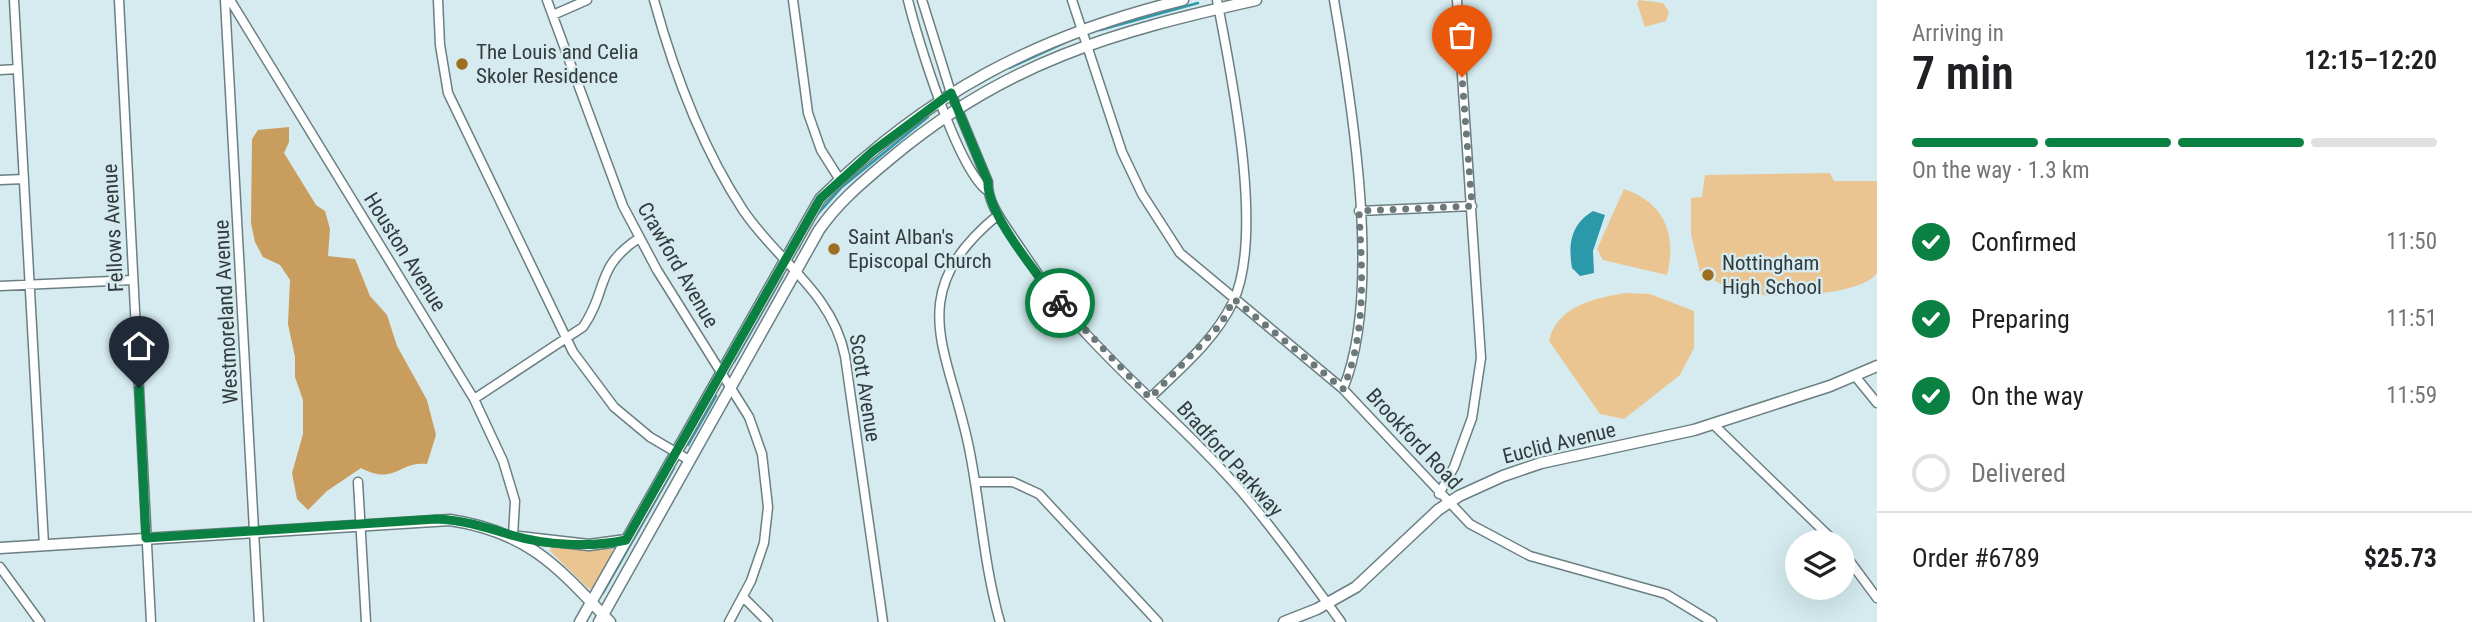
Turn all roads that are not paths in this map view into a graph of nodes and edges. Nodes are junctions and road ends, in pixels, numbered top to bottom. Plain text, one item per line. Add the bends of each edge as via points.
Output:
1 (14, 0) edge
2 (119, 0) edge
3 (228, 0) edge
4 (438, 0) edge
5 (547, 0) edge
6 (587, 0) edge
7 (654, 0) edge
8 (793, 0) edge
9 (908, 0) edge
10 (922, 0) edge
11 (1072, 0) edge
12 (1183, 0) edge
13 (1256, 0) edge
14 (1334, 0) edge
15 (1457, 0) edge
16 (1218, 4) edge
17 (553, 16) junction
18 (1080, 30) junction
19 (1085, 44) junction
20 (18, 69) junction
21 (0, 70) edge
22 (951, 93) junction
23 (940, 100) junction
24 (957, 108) junction
25 (946, 116) junction
26 (24, 179) junction
27 (0, 180) edge
28 (840, 180) junction
29 (988, 191) junction
30 (1472, 206) junction
31 (1359, 211) junction
32 (998, 215) junction
33 (639, 238) junction
34 (785, 258) junction
35 (796, 270) junction
36 (133, 280) junction
37 (30, 285) junction
38 (0, 286) edge
39 (1234, 299) junction
40 (567, 340) junction
41 (1877, 366) edge
42 (721, 370) junction
43 (1856, 376) junction
44 (731, 387) junction
45 (1343, 389) junction
46 (1150, 398) junction
47 (474, 399) junction
48 (1877, 403) edge
49 (1713, 424) junction
50 (676, 452) junction
51 (689, 460) junction
52 (358, 482) dead end
53 (975, 482) junction
54 (1440, 494) junction
55 (1448, 503) junction
56 (361, 524) junction
57 (255, 530) junction
58 (1823, 530) edge
59 (513, 536) junction
60 (146, 538) junction
61 (626, 540) junction
62 (44, 545) junction
63 (0, 548) edge
64 (0, 567) edge
65 (1855, 568) edge
66 (743, 597) junction
67 (1877, 598) edge
68 (591, 603) junction
69 (1328, 603) junction
70 (604, 620) edge
71 (40, 622) edge
72 (150, 622) edge
73 (259, 622) edge
74 (366, 622) edge
75 (580, 622) edge
76 (729, 622) edge
77 (768, 622) edge
78 (883, 622) edge
79 (1000, 622) edge
80 (1158, 622) edge
81 (1284, 622) edge
82 (1341, 622) edge
83 (1712, 622) edge

1 - 20 street
2 - 36 street, Fellows Avenue
3 - 47 street, Houston Avenue
3 - 57 street, Westmoreland Avenue
4 - 40 street via 447,93
5 - 17 street, Crawford Avenue
6 - 17 street
7 - 34 street, Scott Avenue via 676,71 719,170 744,212
8 - 28 street via 808,113 821,150
9 - 23 street, Bradford Parkway
10 - 22 street, Bradford Parkway
11 - 18 street, Brookford Road
12 - 18 street
13 - 16 street
14 - 31 street
15 - 30 street
16 - 19 street
16 - 39 street via 1243,195 1245,248
17 - 33 street, Crawford Avenue
18 - 19 street, Brookford Road
18 - 22 street via 1038,45
19 - 24 street
19 - 39 street, Brookford Road via 1122,152 1161,228 1180,253
20 - 21 street
20 - 26 street
22 - 23 street
22 - 24 street, Bradford Parkway
23 - 25 street, Bradford Parkway
23 - 28 street
24 - 25 street
24 - 29 street, Bradford Parkway
25 - 29 street, Bradford Parkway via 975,177
25 - 35 street via 834,208
26 - 27 street
26 - 37 street
28 - 34 street via 820,199
29 - 32 street, Bradford Parkway
30 - 31 street
30 - 54 street via 1480,330 1478,391 1454,467
31 - 45 street via 1360,327
32 - 46 street, Bradford Parkway via 1070,316
32 - 53 street via 974,234 954,259 943,288 939,320 945,366
33 - 40 street via 612,259 590,316
33 - 42 street, Crawford Avenue
34 - 35 street, Scott Avenue
34 - 42 street
35 - 44 street
35 - 78 street, Scott Avenue via 825,303 843,346
36 - 37 street
36 - 60 street, Fellows Avenue
37 - 38 street
37 - 62 street
39 - 45 street, Brookford Road
39 - 46 street via 1221,324
40 - 47 street
40 - 50 street via 614,407
41 - 43 street, Euclid Avenue
42 - 44 street, Crawford Avenue
42 - 50 street
43 - 48 street
43 - 49 street, Euclid Avenue
44 - 51 street
44 - 66 street, Crawford Avenue via 759,442 768,507 761,557
45 - 54 street, Brookford Road
46 - 69 street, Bradford Parkway via 1242,492
47 - 59 street, Houston Avenue via 503,461 515,501
49 - 55 street, Euclid Avenue via 1541,463
49 - 58 street
50 - 51 street
50 - 61 street
51 - 70 street
52 - 56 street
53 - 79 street via 990,586
53 - 80 street via 1013,482 1039,494
54 - 55 street, Brookford Road
55 - 69 street, Euclid Avenue via 1370,576
55 - 83 street, Brookford Road via 1470,524 1516,551 1666,594
56 - 57 street
56 - 59 street via 450,520
56 - 74 street
57 - 60 street
57 - 73 street, Westmoreland Avenue
59 - 61 street via 589,545
59 - 68 street via 557,568
60 - 62 street
60 - 72 street, Fellows Avenue
61 - 68 street
62 - 63 street
64 - 71 street
65 - 67 street
66 - 76 street, Crawford Avenue
66 - 77 street
68 - 70 street
68 - 75 street
69 - 81 street, Euclid Avenue
69 - 82 street, Bradford Parkway

